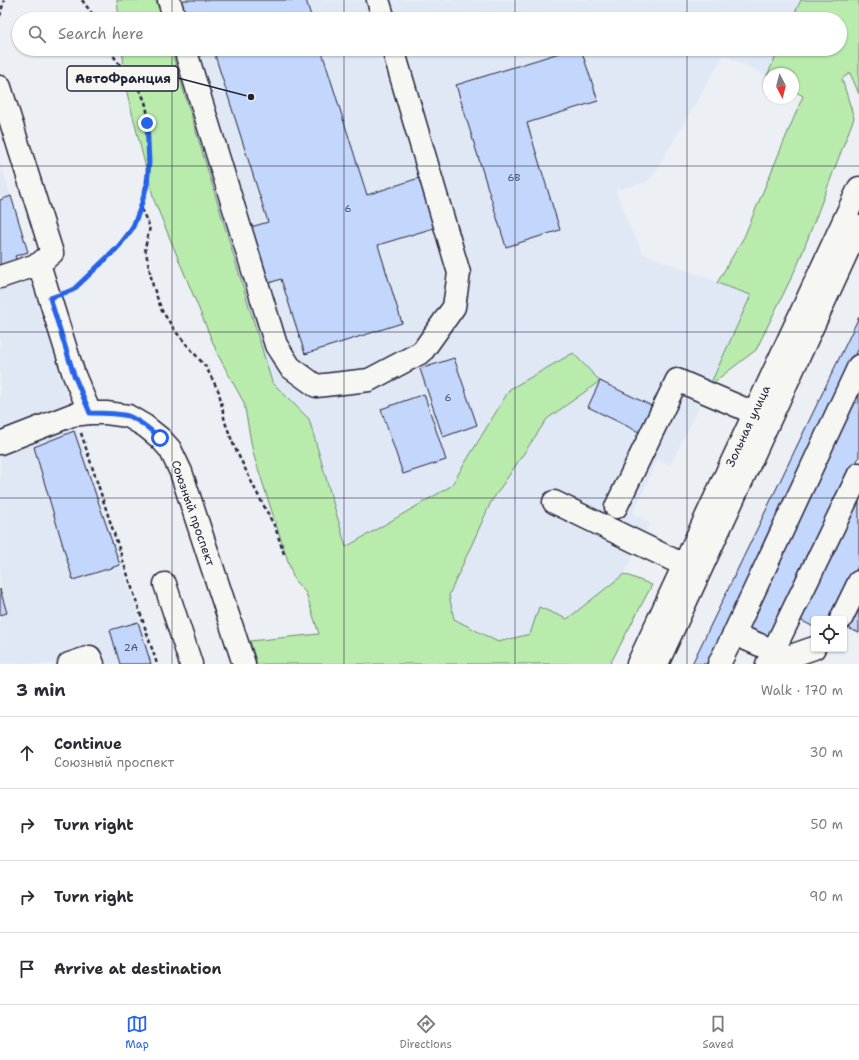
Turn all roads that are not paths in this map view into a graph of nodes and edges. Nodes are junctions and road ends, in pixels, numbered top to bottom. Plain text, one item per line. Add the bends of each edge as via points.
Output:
1 (169, 0) edge
2 (378, 0) edge
3 (173, 12) edge
4 (382, 12) edge
5 (186, 56) edge
6 (395, 56) edge
7 (0, 87) edge
8 (859, 188) edge
9 (859, 226) edge
10 (39, 264) junction
11 (0, 277) edge
12 (859, 366) edge
13 (754, 413) junction
14 (83, 414) junction
15 (0, 443) edge
16 (859, 474) edge
17 (554, 502) dead end
18 (616, 507) dead end
19 (692, 568) junction
20 (859, 582) edge
21 (165, 584) dead end
22 (842, 616) edge
23 (734, 634) junction
24 (811, 649) edge
25 (780, 659) edge
26 (69, 664) edge
27 (93, 664) edge
28 (191, 664) edge
29 (244, 664) edge
30 (638, 664) edge
31 (657, 664) edge
32 (719, 664) edge

1 - 3 street
2 - 4 street
5 - 6 street via 276,345 290,367 316,386 369,380 422,352 454,307 459,272
7 - 10 street via 52,253
8 - 13 street, Зольная улица
9 - 19 street, Зольная улица
10 - 11 street
10 - 14 street via 74,375
12 - 23 street
13 - 18 street via 677,380
13 - 19 street, Зольная улица
14 - 15 street, Союзный проспект via 72,415
14 - 29 street, Союзный проспект via 106,413 128,416 145,426 170,449 181,472
16 - 25 street
17 - 19 street
19 - 30 street, Зольная улица
19 - 31 street, Зольная улица
20 - 22 street
21 - 28 street
23 - 25 street
23 - 32 street
24 - 25 street
26 - 27 street via 90,657

